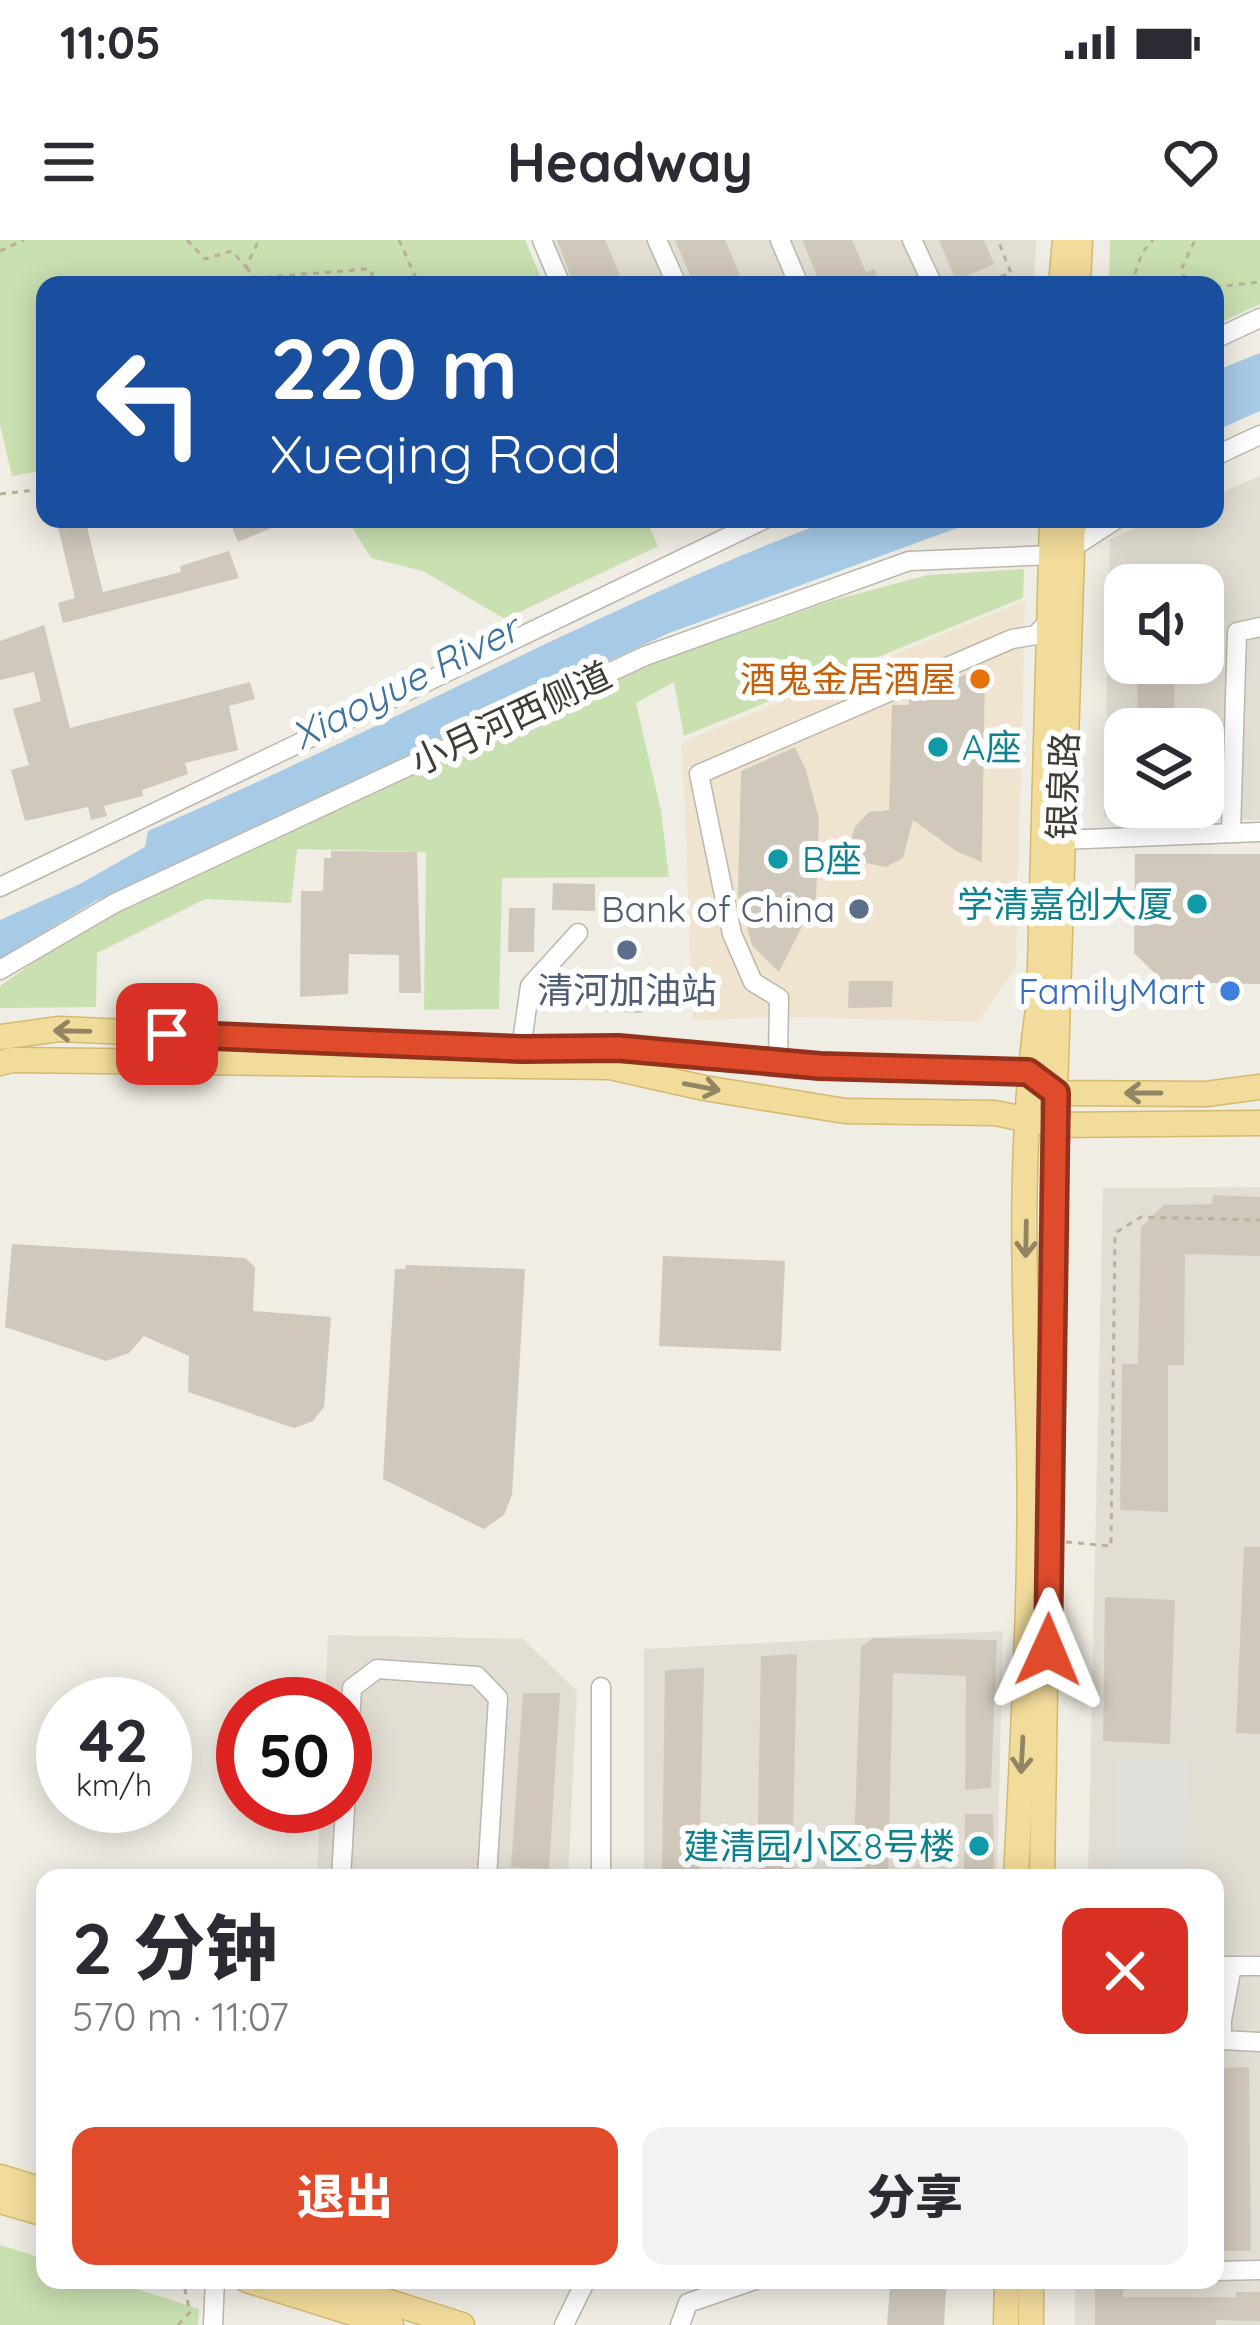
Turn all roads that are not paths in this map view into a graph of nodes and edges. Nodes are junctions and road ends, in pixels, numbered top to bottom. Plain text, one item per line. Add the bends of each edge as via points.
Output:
1 (542, 240) edge
2 (658, 240) edge
3 (780, 240) edge
4 (913, 240) edge
5 (1065, 240) edge
6 (1080, 240) edge
7 (557, 276) edge
8 (673, 276) edge
9 (795, 276) edge
10 (928, 276) edge
11 (1061, 276) edge
12 (1078, 276) edge
13 (1260, 318) edge
14 (1224, 335) edge
15 (1260, 435) edge
16 (1224, 452) edge
17 (746, 528) edge
18 (1062, 535) edge
19 (1050, 620) junction
20 (1260, 627) edge
21 (1231, 832) junction
22 (1260, 832) edge
23 (1061, 840) junction
24 (0, 887) edge
25 (578, 933) dead end
26 (0, 970) edge
27 (0, 1037) edge
28 (521, 1049) junction
29 (778, 1062) junction
30 (0, 1063) edge
31 (1028, 1072) junction
32 (1260, 1087) edge
33 (1056, 1093) junction
34 (1260, 1123) edge
35 (1041, 1124) junction
36 (601, 1687) dead end
37 (342, 1869) edge
38 (488, 1869) edge
39 (601, 1869) edge
40 (1016, 1869) edge
41 (1042, 1869) edge
42 (1224, 1966) edge
43 (1260, 1966) edge
44 (1224, 2039) edge
45 (1260, 2042) edge
46 (0, 2177) edge
47 (36, 2188) edge
48 (0, 2201) edge
49 (36, 2211) edge
50 (1260, 2270) edge
51 (1224, 2271) edge
52 (215, 2289) edge
53 (276, 2289) edge
54 (348, 2289) edge
55 (582, 2289) edge
56 (728, 2289) edge
57 (1006, 2289) edge
58 (1031, 2289) edge
59 (213, 2325) edge
60 (391, 2325) edge
61 (462, 2325) edge
62 (564, 2325) edge
63 (680, 2325) edge
64 (1006, 2325) edge
65 (1031, 2325) edge

1 - 7 street
2 - 8 street
3 - 9 street
4 - 10 street
5 - 11 main road
6 - 12 main road
13 - 14 street
15 - 16 street
17 - 24 street
18 - 19 main road, 银泉路
18 - 23 main road, 银泉路
18 - 26 street, 小月河西侧道 via 909,561 645,656 115,903
19 - 29 street via 1036,635 699,774 732,934 753,982 779,998
19 - 31 main road, 银泉路 via 1039,1004
20 - 21 street via 1237,632
21 - 22 street
21 - 23 street
23 - 33 main road, 银泉路
25 - 28 street via 530,986
28 -> 27 main road via 58,1029
28 - 29 main road
29 - 31 main road
30 -> 35 main road via 610,1067 845,1111 995,1113
31 - 33 main road
31 - 35 main road, 银泉路
32 -> 33 main road
33 - 35 main road, 银泉路
34 - 35 main road
35 -> 40 main road via 1024,1330 1028,1627
35 - 41 main road via 1050,1540
36 - 39 street
37 - 38 street via 352,1688 376,1669 476,1676 498,1698
42 - 43 street
44 - 45 street
46 - 47 main road
48 - 49 main road
50 - 51 street
52 - 59 street
53 - 60 main road
54 - 61 main road
55 - 62 street
56 - 63 street via 688,2303
57 - 64 main road
58 - 65 main road

